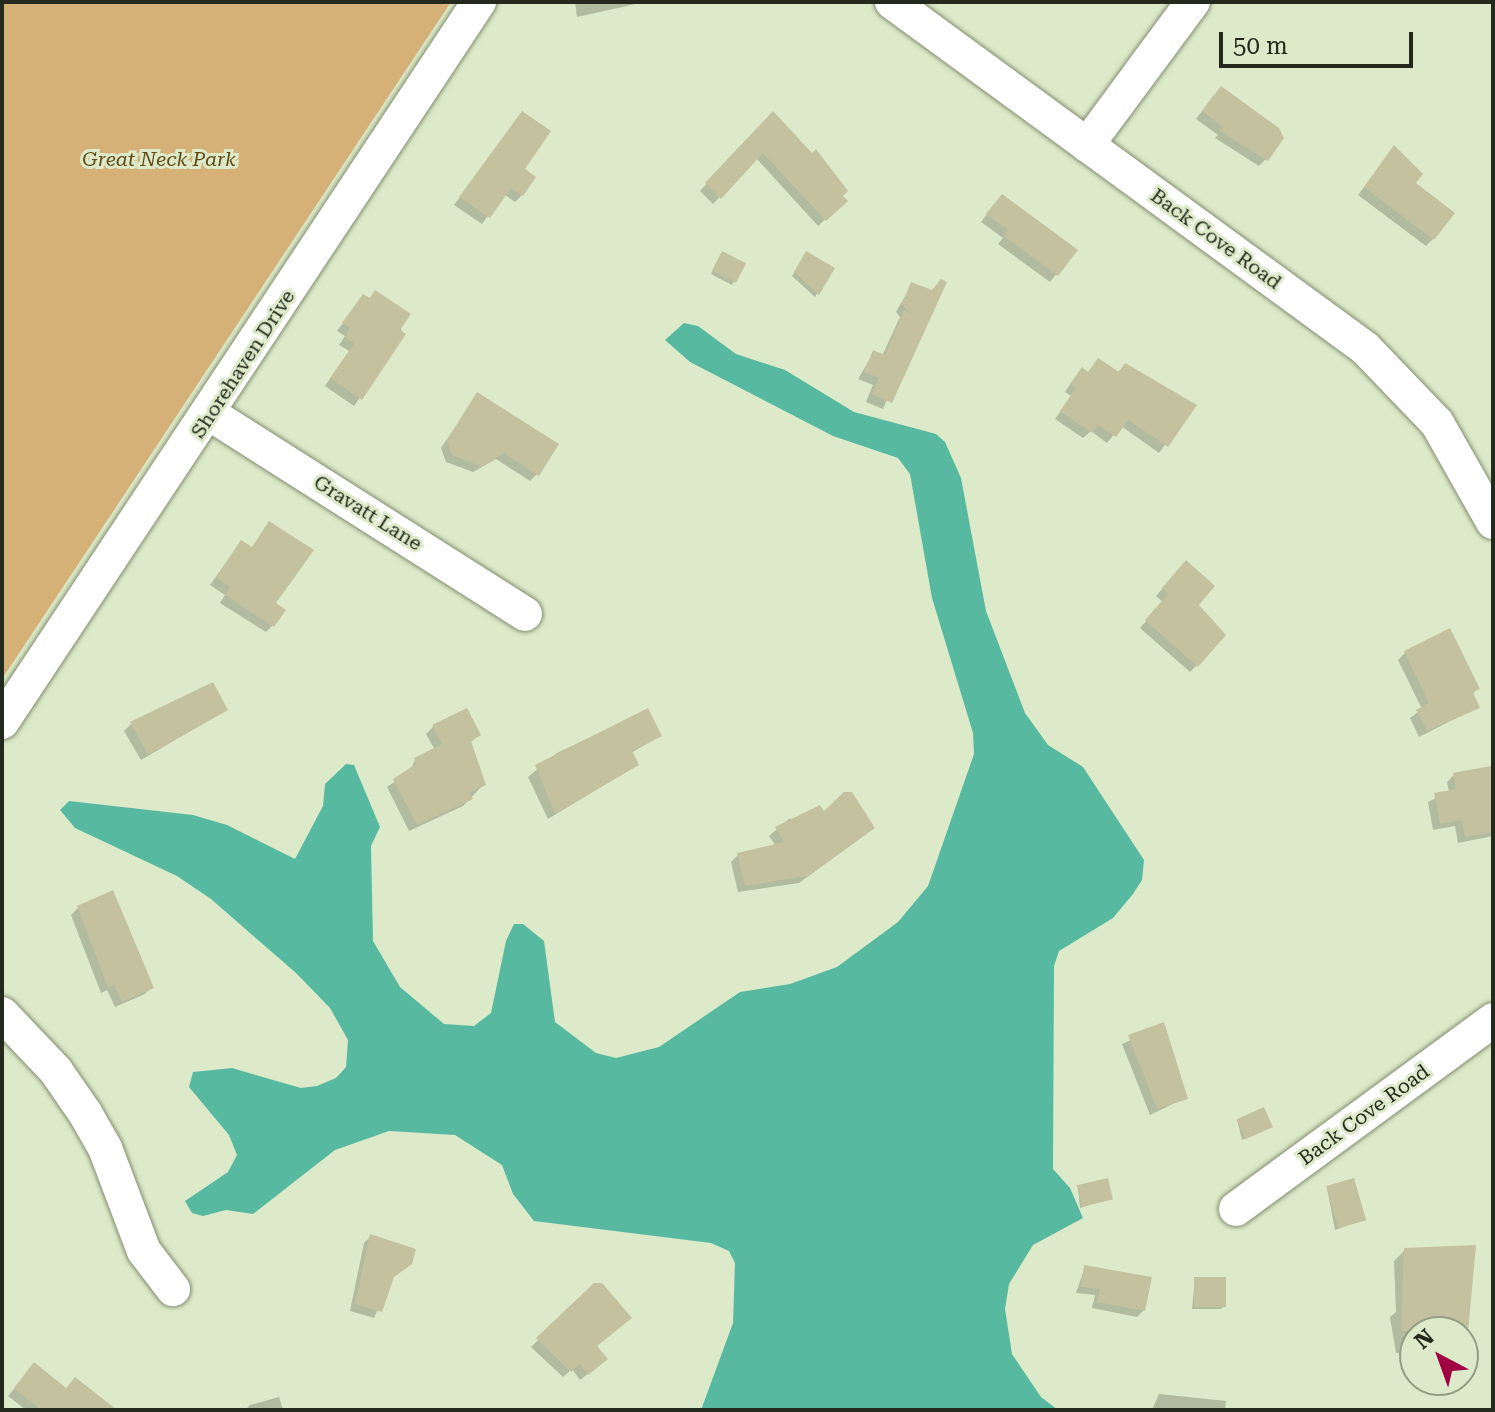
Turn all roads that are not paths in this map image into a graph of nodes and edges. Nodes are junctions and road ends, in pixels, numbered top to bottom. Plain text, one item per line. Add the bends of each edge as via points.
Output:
1 (479, 2) edge
2 (892, 2) edge
3 (1193, 2) edge
4 (1087, 145) junction
5 (210, 414) junction
6 (1493, 522) edge
7 (525, 614) dead end
8 (2, 722) edge
9 (2, 1014) edge
10 (1493, 1020) edge
11 (1236, 1209) dead end
12 (173, 1289) dead end

1 - 5 street, Shorehaven Drive
2 - 4 street, Back Cove Road
3 - 4 street
4 - 6 street, Back Cove Road via 1365,348 1437,423
5 - 7 street, Gravatt Lane
5 - 8 street, Shorehaven Drive
9 - 12 street via 56,1071 85,1113 111,1161 144,1251
10 - 11 street, Back Cove Road

